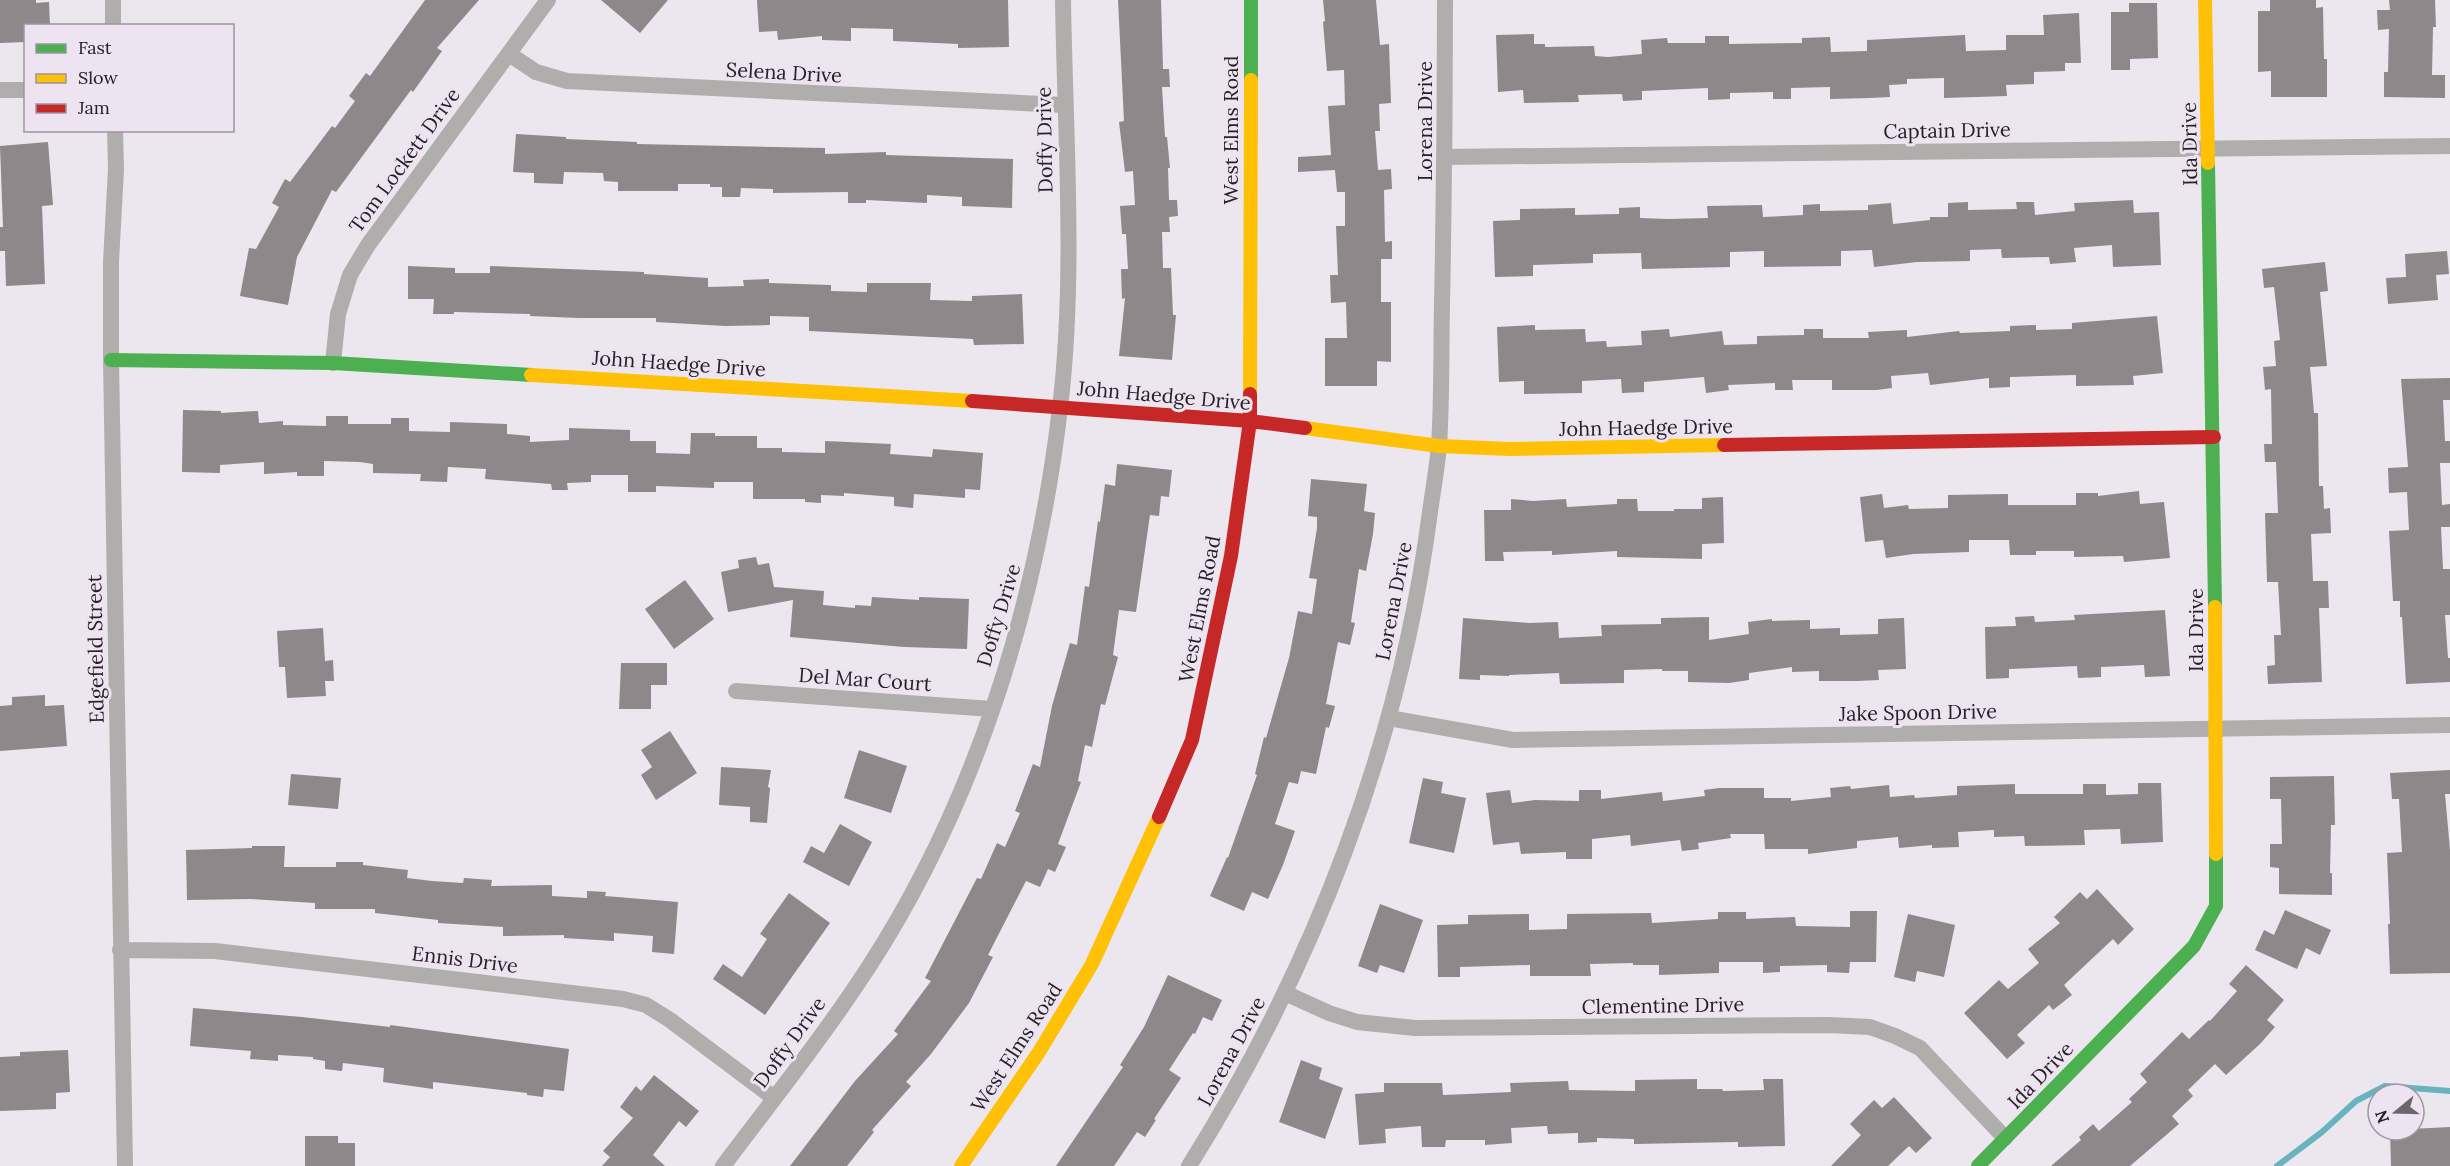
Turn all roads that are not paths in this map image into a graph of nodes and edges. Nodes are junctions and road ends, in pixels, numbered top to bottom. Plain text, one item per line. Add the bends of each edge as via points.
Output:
1 (113, 0) edge
2 (548, 0) edge
3 (1063, 0) edge
4 (1251, 0) edge
5 (1445, 0) edge
6 (2205, 0) edge
7 (113, 24) edge
8 (509, 54) junction
9 (0, 90) edge
10 (24, 90) edge
11 (1064, 105) junction
12 (115, 132) edge
13 (2450, 146) edge
14 (2208, 148) junction
15 (1445, 157) junction
16 (111, 360) junction
17 (333, 363) junction
18 (1061, 406) junction
19 (1250, 421) junction
20 (2214, 437) junction
21 (1439, 446) junction
22 (736, 691) dead end
23 (992, 708) junction
24 (1389, 718) junction
25 (2450, 725) edge
26 (2216, 729) junction
27 (120, 950) junction
28 (1285, 993) junction
29 (774, 1098) junction
30 (2005, 1138) junction
31 (125, 1166) edge
32 (723, 1166) edge
33 (961, 1166) edge
34 (1189, 1166) edge
35 (1978, 1166) edge

1 - 7 street
2 - 8 street, Tom Lockett Drive
3 - 11 street, Doffy Drive
4 - 19 street, West Elms Road
5 - 15 street, Lorena Drive
6 - 14 street, Ida Drive
8 - 11 street, Selena Drive via 536,72 567,81
8 - 17 street, Tom Lockett Drive via 350,275 338,314
9 - 10 street
11 - 18 street, Doffy Drive via 1068,238
12 - 16 street, Edgefield Street
13 - 14 street, Captain Drive
14 - 15 street, Captain Drive
14 - 20 street, Ida Drive
15 - 21 street, Lorena Drive
16 - 17 street, John Haedge Drive
16 - 27 street, Edgefield Street
17 - 18 street, John Haedge Drive
18 - 19 street, John Haedge Drive
18 - 23 street, Doffy Drive via 1035,566
19 - 21 street, John Haedge Drive
19 - 33 street, West Elms Road via 1231,556 1192,740 1092,964 1039,1052
20 - 21 street, John Haedge Drive via 1510,449
20 - 26 street, Ida Drive
21 - 24 street, Lorena Drive via 1411,627
22 - 23 street, Del Mar Court
23 - 29 street, Doffy Drive via 967,778 925,870 869,966
24 - 26 street, Jake Spoon Drive via 1513,740
24 - 28 street, Lorena Drive via 1336,874
25 - 26 street, Jake Spoon Drive
26 - 30 street, Ida Drive via 2216,906 2207,926 2194,946
27 - 29 street, Ennis Drive via 215,951 623,999 646,1005 670,1020
27 - 31 street, Edgefield Street
28 - 30 street, Clementine Drive via 1357,1022 1415,1029 1870,1027 1920,1048
28 - 34 street, Lorena Drive via 1221,1115
29 - 32 street, Doffy Drive
30 - 35 street, Ida Drive

